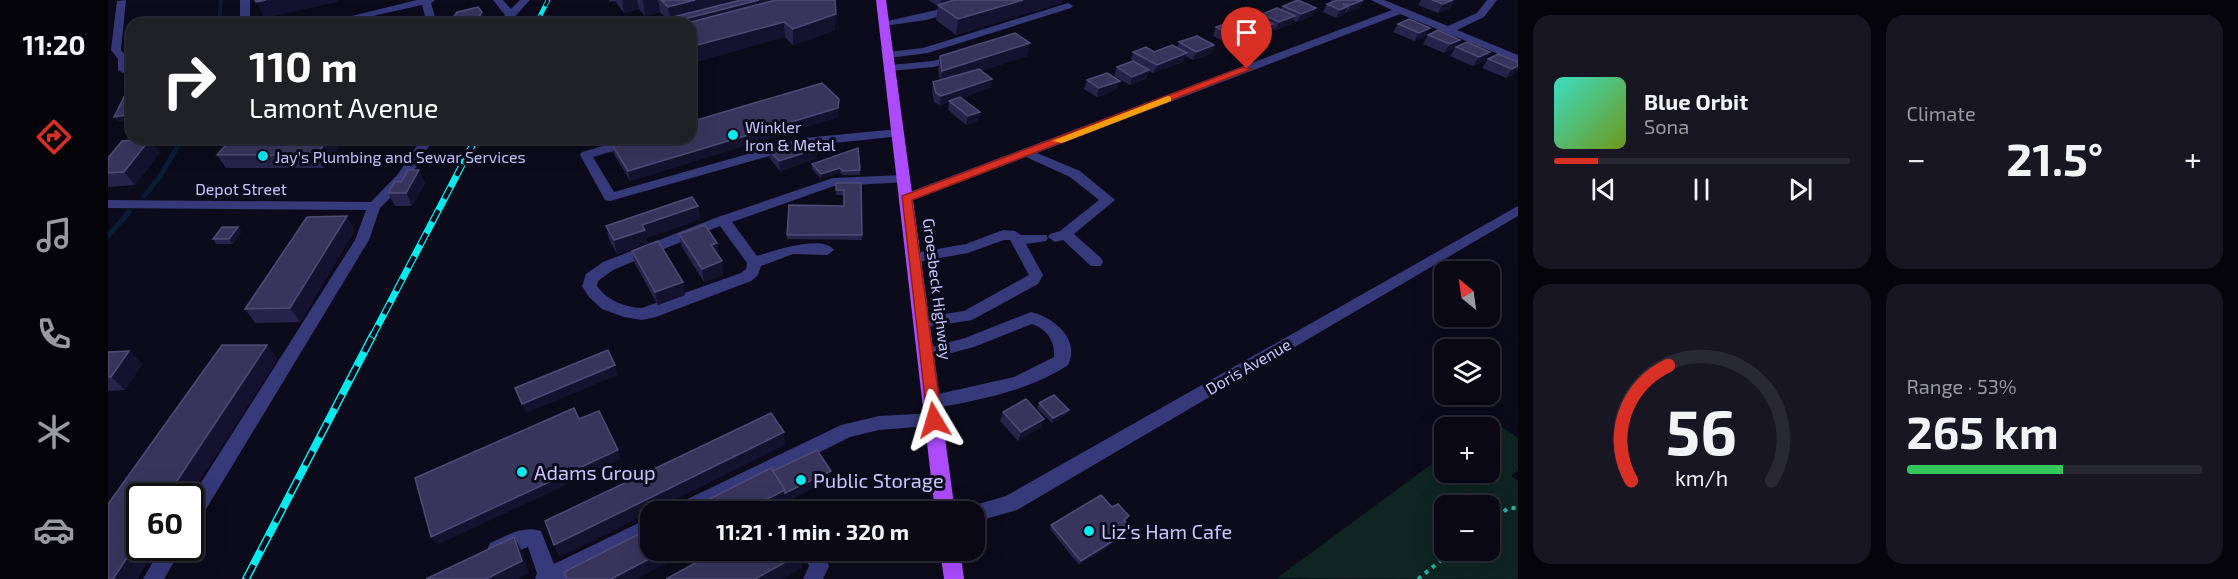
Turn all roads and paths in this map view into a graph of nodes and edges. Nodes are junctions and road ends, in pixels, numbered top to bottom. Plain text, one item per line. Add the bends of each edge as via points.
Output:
1 (245, 0) edge
2 (498, 0) edge
3 (525, 0) edge
4 (881, 0) edge
5 (991, 0) edge
6 (1376, 0) edge
7 (1492, 0) edge
8 (122, 1) edge
9 (428, 1) edge
10 (1068, 6) dead end
11 (1401, 10) junction
12 (509, 14) junction
13 (245, 18) edge
14 (341, 18) edge
15 (431, 18) edge
16 (506, 18) edge
17 (884, 22) junction
18 (1448, 30) junction
19 (968, 53) edge
20 (1518, 59) edge
21 (889, 61) junction
22 (126, 65) edge
23 (126, 69) edge
24 (108, 73) edge
25 (898, 134) junction
26 (424, 144) edge
27 (624, 144) edge
28 (1027, 153) junction
29 (904, 179) junction
30 (906, 198) junction
31 (108, 204) edge
32 (374, 206) junction
33 (1518, 210) edge
34 (723, 220) junction
35 (1054, 236) junction
36 (1017, 240) junction
37 (827, 250) dead end
38 (913, 258) junction
39 (1096, 262) dead end
40 (754, 263) junction
41 (921, 322) junction
42 (925, 354) junction
43 (931, 402) junction
44 (934, 420) junction
45 (204, 495) edge
46 (702, 501) edge
47 (944, 501) edge
48 (1518, 508) edge
49 (985, 510) edge
50 (1500, 515) edge
51 (640, 532) edge
52 (477, 559) edge
53 (164, 561) edge
54 (817, 561) edge
55 (952, 561) edge
56 (1440, 561) edge
57 (548, 578) edge
58 (153, 579) edge
59 (813, 579) edge
60 (954, 579) edge
61 (1418, 579) edge

1 - 13 street
2 - 12 street
3 - 12 street
4 - 17 main road, Groesbeck Highway
5 - 17 street via 926,17
6 - 11 street
7 - 18 street via 1490,8 1480,15
8 - 22 street via 116,50
9 - 14 street via 364,10
9 - 15 street
10 - 21 street
11 - 18 street
11 - 28 street
12 - 16 street
17 - 21 main road, Groesbeck Highway
18 - 20 street
19 - 21 street via 934,64
21 - 25 main road, Groesbeck Highway
23 - 24 street
25 - 27 street via 804,142 610,197 586,155
25 - 29 main road, Groesbeck Highway
26 - 32 street via 403,177
28 - 30 street
28 - 35 street via 1075,174 1108,200
29 - 30 main road, Groesbeck Highway
29 - 34 street via 833,182
30 - 38 main road, Groesbeck Highway
31 - 32 street, Depot Street
32 - 45 street via 362,240
33 - 49 street, Doris Avenue via 1010,504
34 - 40 street
34 - 40 street via 608,266 591,278 589,286 595,298 638,315 651,313 746,277 753,271
35 - 36 street
35 - 39 street
36 - 38 street via 1015,236 1003,235 968,248
36 - 41 street via 1036,275 1034,280 968,316
37 - 40 street via 792,249
38 - 41 main road, Groesbeck Highway
41 - 42 main road, Groesbeck Highway
42 - 43 main road, Groesbeck Highway
42 - 43 street via 968,343 1031,318 1051,325 1064,350 1062,360 1054,367 1031,376 984,392
43 - 44 main road, Groesbeck Highway
44 - 46 street via 879,423 847,430
44 - 47 main road, Groesbeck Highway
48 - 50 path via 1508,508
51 - 57 street
52 - 57 street via 530,537 537,541
53 - 58 street
54 - 59 street via 819,566
55 - 60 main road
56 - 61 path

